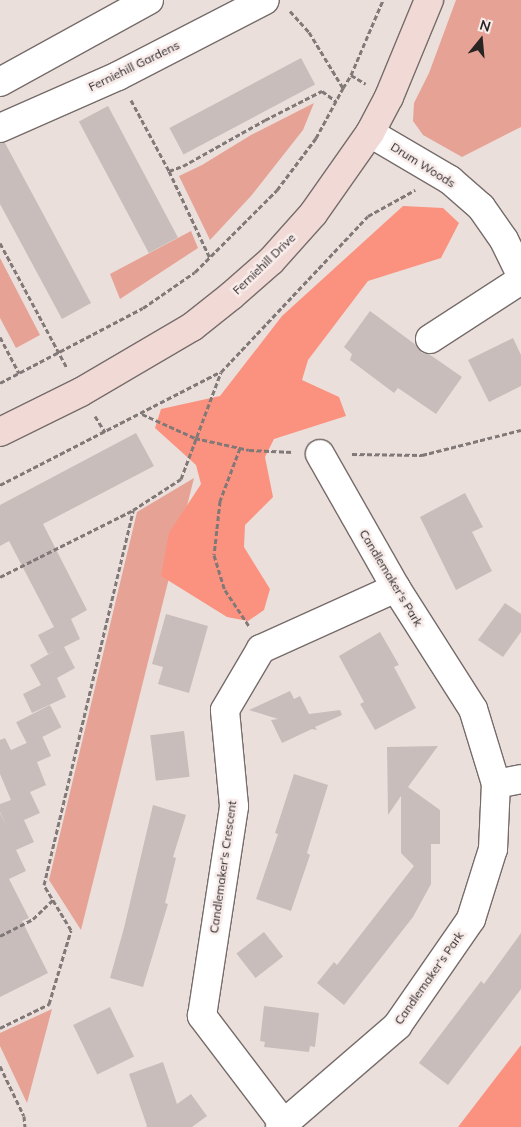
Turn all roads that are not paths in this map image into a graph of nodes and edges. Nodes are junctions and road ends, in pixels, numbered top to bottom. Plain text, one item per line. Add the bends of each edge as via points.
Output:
1 (149, 0) edge
2 (429, 0) edge
3 (275, 3) edge
4 (0, 82) edge
5 (0, 128) edge
6 (370, 133) junction
7 (521, 275) edge
8 (521, 280) edge
9 (430, 339) dead end
10 (0, 432) edge
11 (320, 454) dead end
12 (396, 588) junction
13 (509, 781) edge
14 (282, 1126) edge

1 - 4 street
2 - 6 main road, Ferniehill Drive via 389,97
3 - 5 street, Ferniehill Gardens
6 - 7 street, Drum Woods via 450,180 481,207 504,240
6 - 10 main road, Ferniehill Drive via 313,214 271,261 232,296 192,327 150,353
8 - 9 street
11 - 12 street, Candlemaker's Park
12 - 13 street, Candlemaker's Park via 472,709
12 - 14 street, Candlemaker's Crescent via 261,649 226,710 234,806 202,1016
13 - 14 street, Candlemaker's Park via 471,920 397,1026

